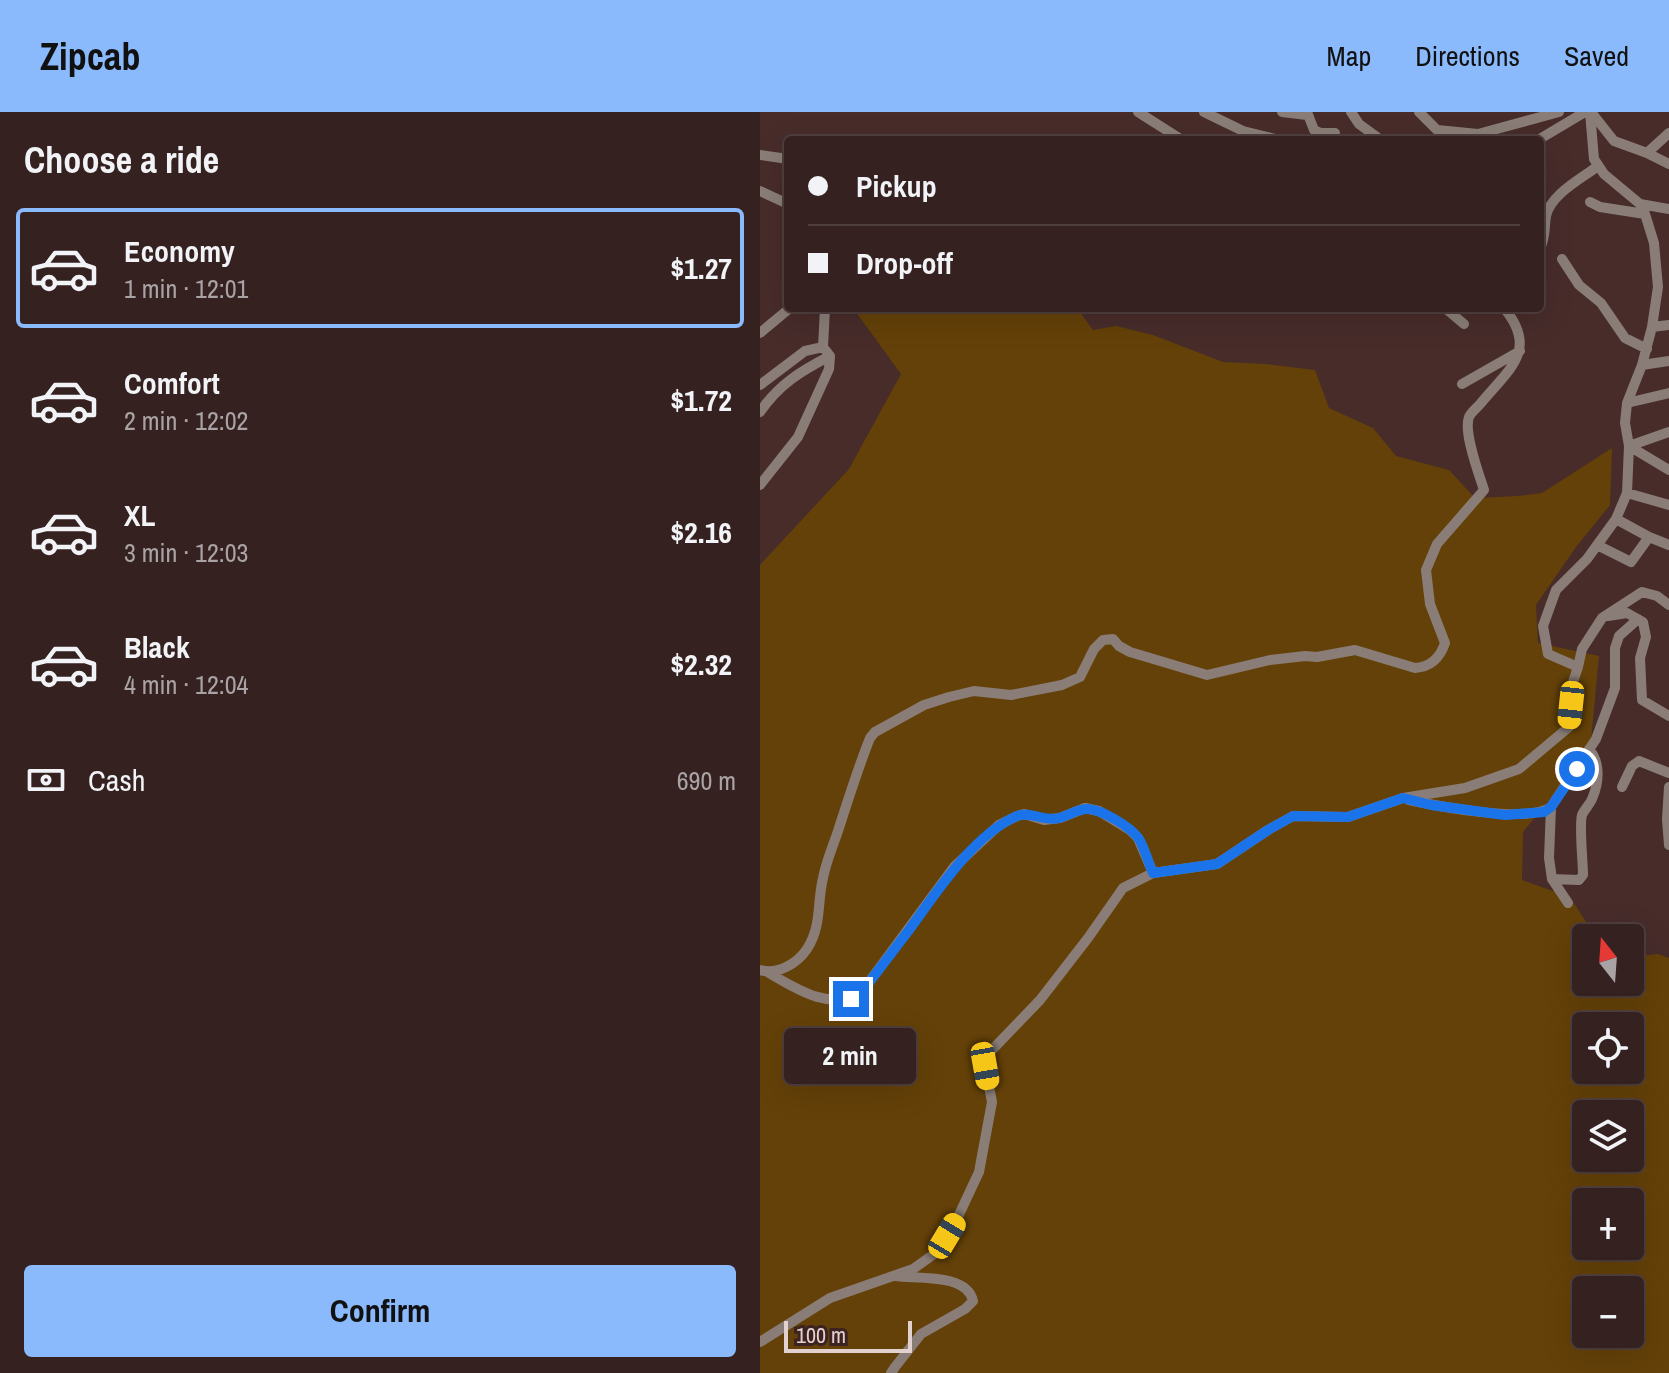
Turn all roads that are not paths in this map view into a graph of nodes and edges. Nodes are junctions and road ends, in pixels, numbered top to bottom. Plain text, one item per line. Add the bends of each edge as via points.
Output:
1 (1138, 112) edge
2 (1204, 112) edge
3 (1282, 112) edge
4 (1351, 112) edge
5 (1419, 112) edge
6 (1559, 112) edge
7 (1589, 112) edge
8 (1307, 114) edge
9 (1526, 116) edge
10 (1335, 133) dead end
11 (1669, 133) edge
12 (1176, 136) edge
13 (1263, 136) edge
14 (1376, 136) edge
15 (1544, 137) edge
16 (1647, 153) junction
17 (760, 155) edge
18 (784, 158) edge
19 (1669, 164) edge
20 (1598, 166) junction
21 (760, 191) edge
22 (784, 202) edge
23 (1590, 202) dead end
24 (1642, 209) junction
25 (1669, 209) edge
26 (1544, 241) edge
27 (1562, 259) dead end
28 (1669, 281) edge
29 (1658, 287) junction
30 (785, 312) edge
31 (825, 312) edge
32 (1450, 312) edge
33 (1507, 312) edge
34 (1464, 324) dead end
35 (1669, 325) edge
36 (1652, 327) junction
37 (760, 333) edge
38 (1647, 349) junction
39 (1520, 351) junction
40 (826, 352) junction
41 (1669, 361) edge
42 (1642, 365) junction
43 (1462, 384) dead end
44 (760, 385) edge
45 (1669, 393) edge
46 (1627, 403) junction
47 (760, 412) edge
48 (1669, 432) edge
49 (1629, 446) junction
50 (1669, 470) edge
51 (760, 485) edge
52 (1627, 493) junction
53 (1669, 505) edge
54 (1616, 519) junction
55 (1649, 537) junction
56 (1597, 545) junction
57 (1669, 545) edge
58 (1669, 605) edge
59 (1602, 618) junction
60 (1638, 619) junction
61 (1578, 667) junction
62 (1669, 716) edge
63 (1589, 749) junction
64 (1669, 773) edge
65 (1622, 787) dead end
66 (1669, 787) edge
67 (1403, 798) junction
68 (1551, 807) junction
69 (1669, 845) edge
70 (1153, 873) junction
71 (1552, 879) junction
72 (1568, 903) dead end
73 (765, 971) edge
74 (893, 1276) junction
75 (760, 1342) edge
76 (891, 1373) edge

1 - 12 street
2 - 13 street
3 - 8 street
4 - 14 street
5 - 9 street via 1437,130 1478,134
6 - 9 street
7 - 15 street
7 - 16 street via 1614,141
7 - 20 street
8 - 10 street via 1314,130
11 - 16 street
16 - 19 street
17 - 18 street
20 - 24 street
20 - 26 street via 1551,205
21 - 22 street
23 - 24 street
24 - 25 street
24 - 29 street via 1654,243
27 - 38 street via 1625,338
28 - 29 street
29 - 36 street
30 - 37 street
31 - 40 street
32 - 34 street
33 - 39 street via 1521,336
35 - 36 street
36 - 38 street
38 - 42 street
39 - 43 street
39 - 73 street via 1469,418 1468,433 1484,490 1437,544 1426,570 1430,604 1445,643 1438,659 1415,668 1355,650 1270,660 1207,675 1130,652 1107,639 1094,649 1080,677 1062,685 1011,695 974,691 924,705 870,738 822,879 806,951 791,965
40 - 44 street via 805,351
40 - 47 street via 779,387
40 - 51 street via 829,369 798,437
41 - 42 street
42 - 46 street
45 - 46 street
46 - 49 street
48 - 49 street
49 - 50 street
49 - 52 street
52 - 53 street
52 - 54 street
54 - 55 street
54 - 56 street
55 - 56 street via 1631,562
55 - 57 street
56 - 61 street via 1556,590 1543,626 1548,654
58 - 59 street via 1642,592
59 - 60 street via 1627,613
59 - 61 street via 1582,649
60 - 62 street via 1646,637 1640,658 1642,700
60 - 63 street via 1619,636 1615,688
61 - 67 street via 1569,727 1519,769 1465,788
63 - 68 street
63 - 71 street via 1598,768 1592,800 1582,815 1583,875 1579,880
64 - 65 street via 1639,761
66 - 69 street
67 - 68 street via 1505,815
67 - 70 street via 1348,817 1293,816 1217,864
68 - 71 street
70 - 73 street via 1138,838 1099,811 1085,808 1044,820 1024,814 999,825 954,867 861,993 838,1001 803,993
70 - 74 street via 1123,888 1040,1000 991,1051 985,1066 992,1102 979,1172 937,1252
71 - 72 street
74 - 75 street via 830,1298
74 - 76 street via 933,1276 965,1287 973,1301 921,1334

